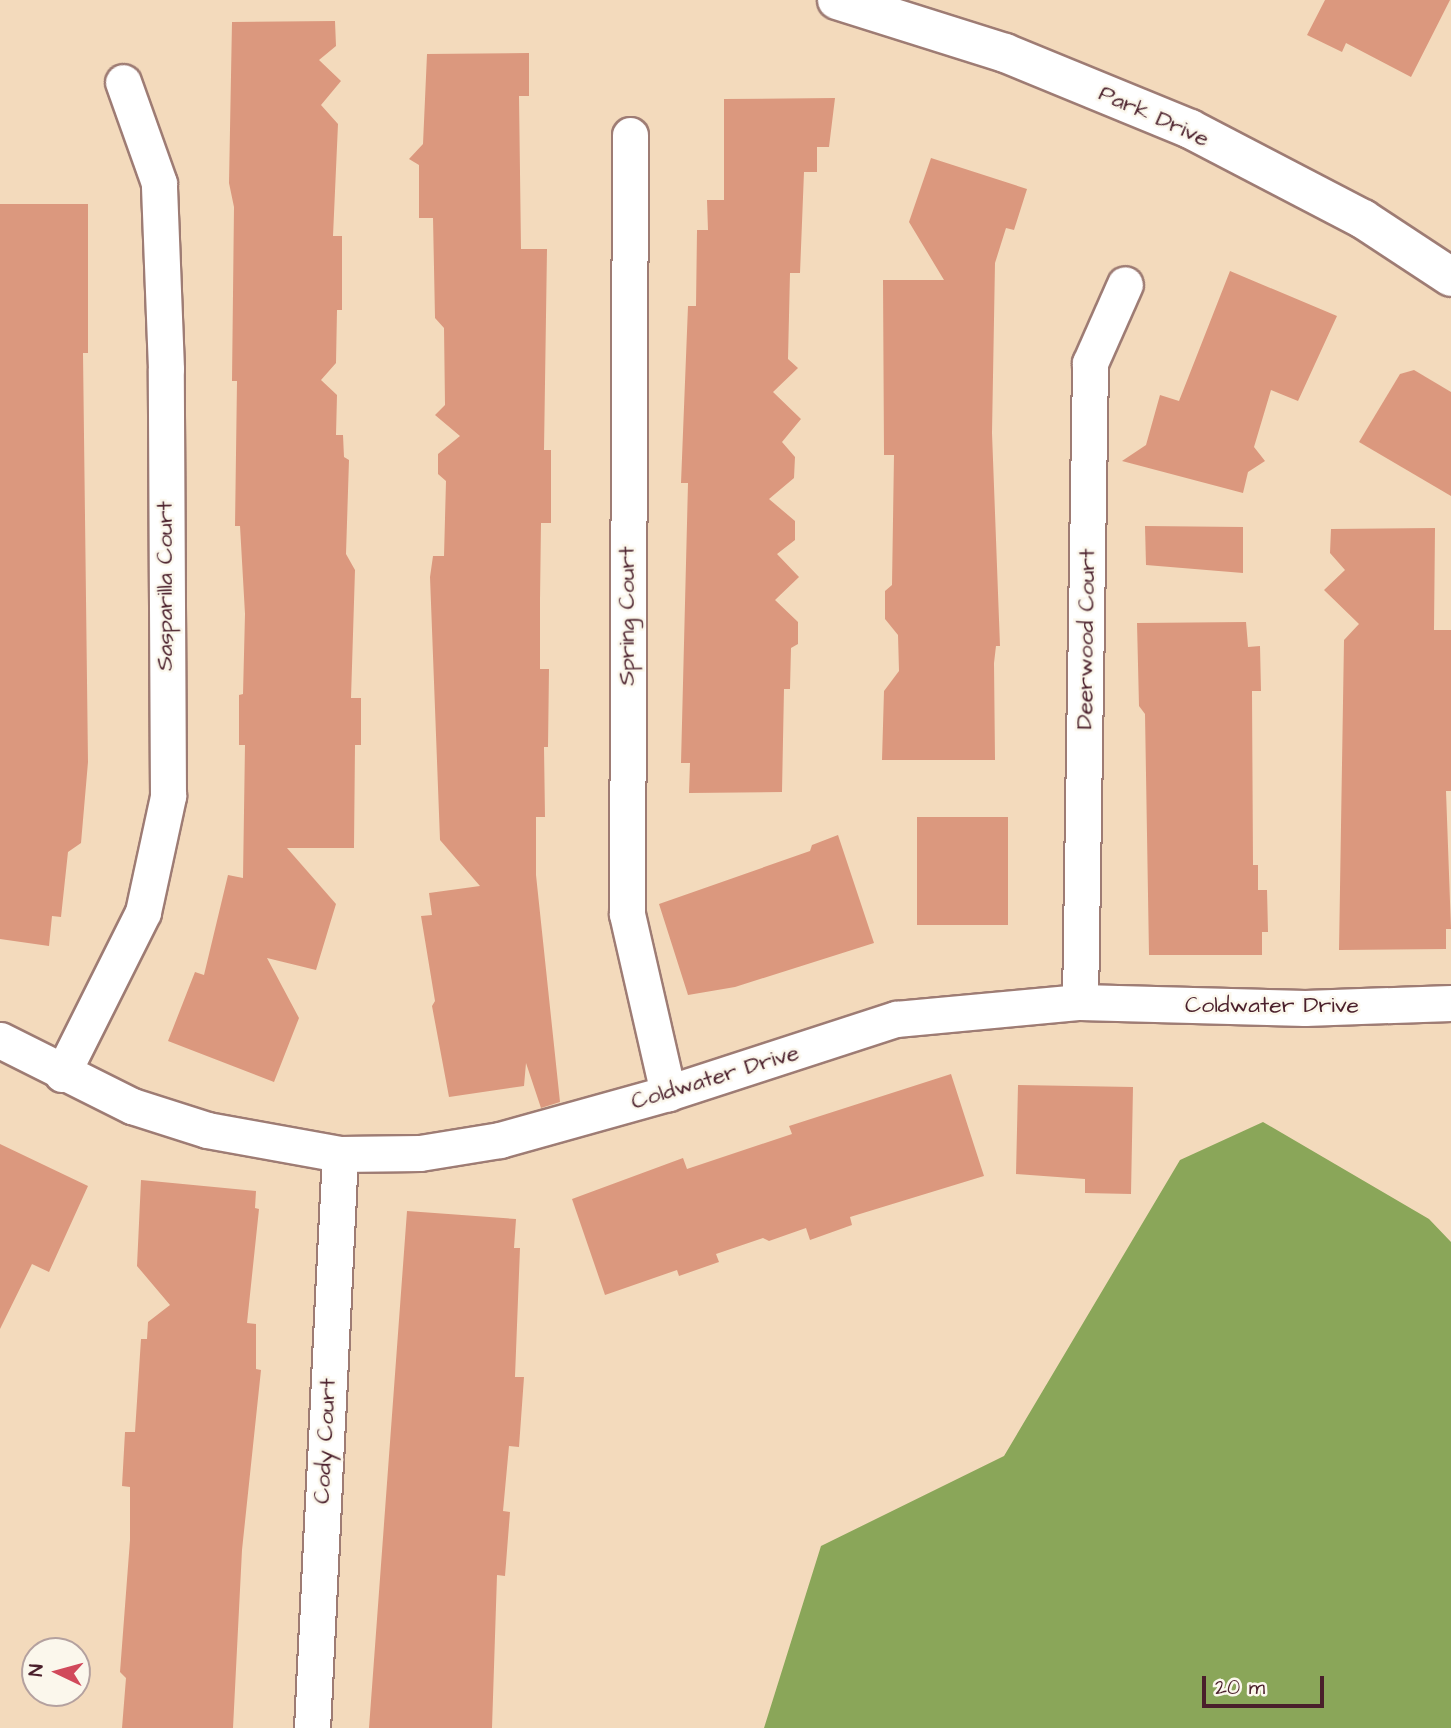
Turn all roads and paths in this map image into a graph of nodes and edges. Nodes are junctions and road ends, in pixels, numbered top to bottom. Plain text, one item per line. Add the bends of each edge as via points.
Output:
1 (837, 0) edge
2 (123, 82) dead end
3 (629, 135) dead end
4 (1451, 277) edge
5 (1125, 284) dead end
6 (1080, 1002) junction
7 (1451, 1003) edge
8 (0, 1040) edge
9 (62, 1074) junction
10 (668, 1093) junction
11 (340, 1154) junction
12 (312, 1728) edge

1 - 4 street, Park Drive via 1005,52 1190,129 1363,219
2 - 9 street, Sasparilla Court via 159,183 166,369 168,796 143,912
3 - 10 street, Spring Court via 627,914
5 - 6 street, Deerwood Court via 1090,363
6 - 7 street, Coldwater Drive via 1305,1008
6 - 10 street, Coldwater Drive via 896,1019
8 - 9 street, Coldwater Drive
9 - 11 street, Coldwater Drive via 132,1106 207,1130
10 - 11 street, Coldwater Drive via 500,1140 420,1153
11 - 12 street, Cody Court

